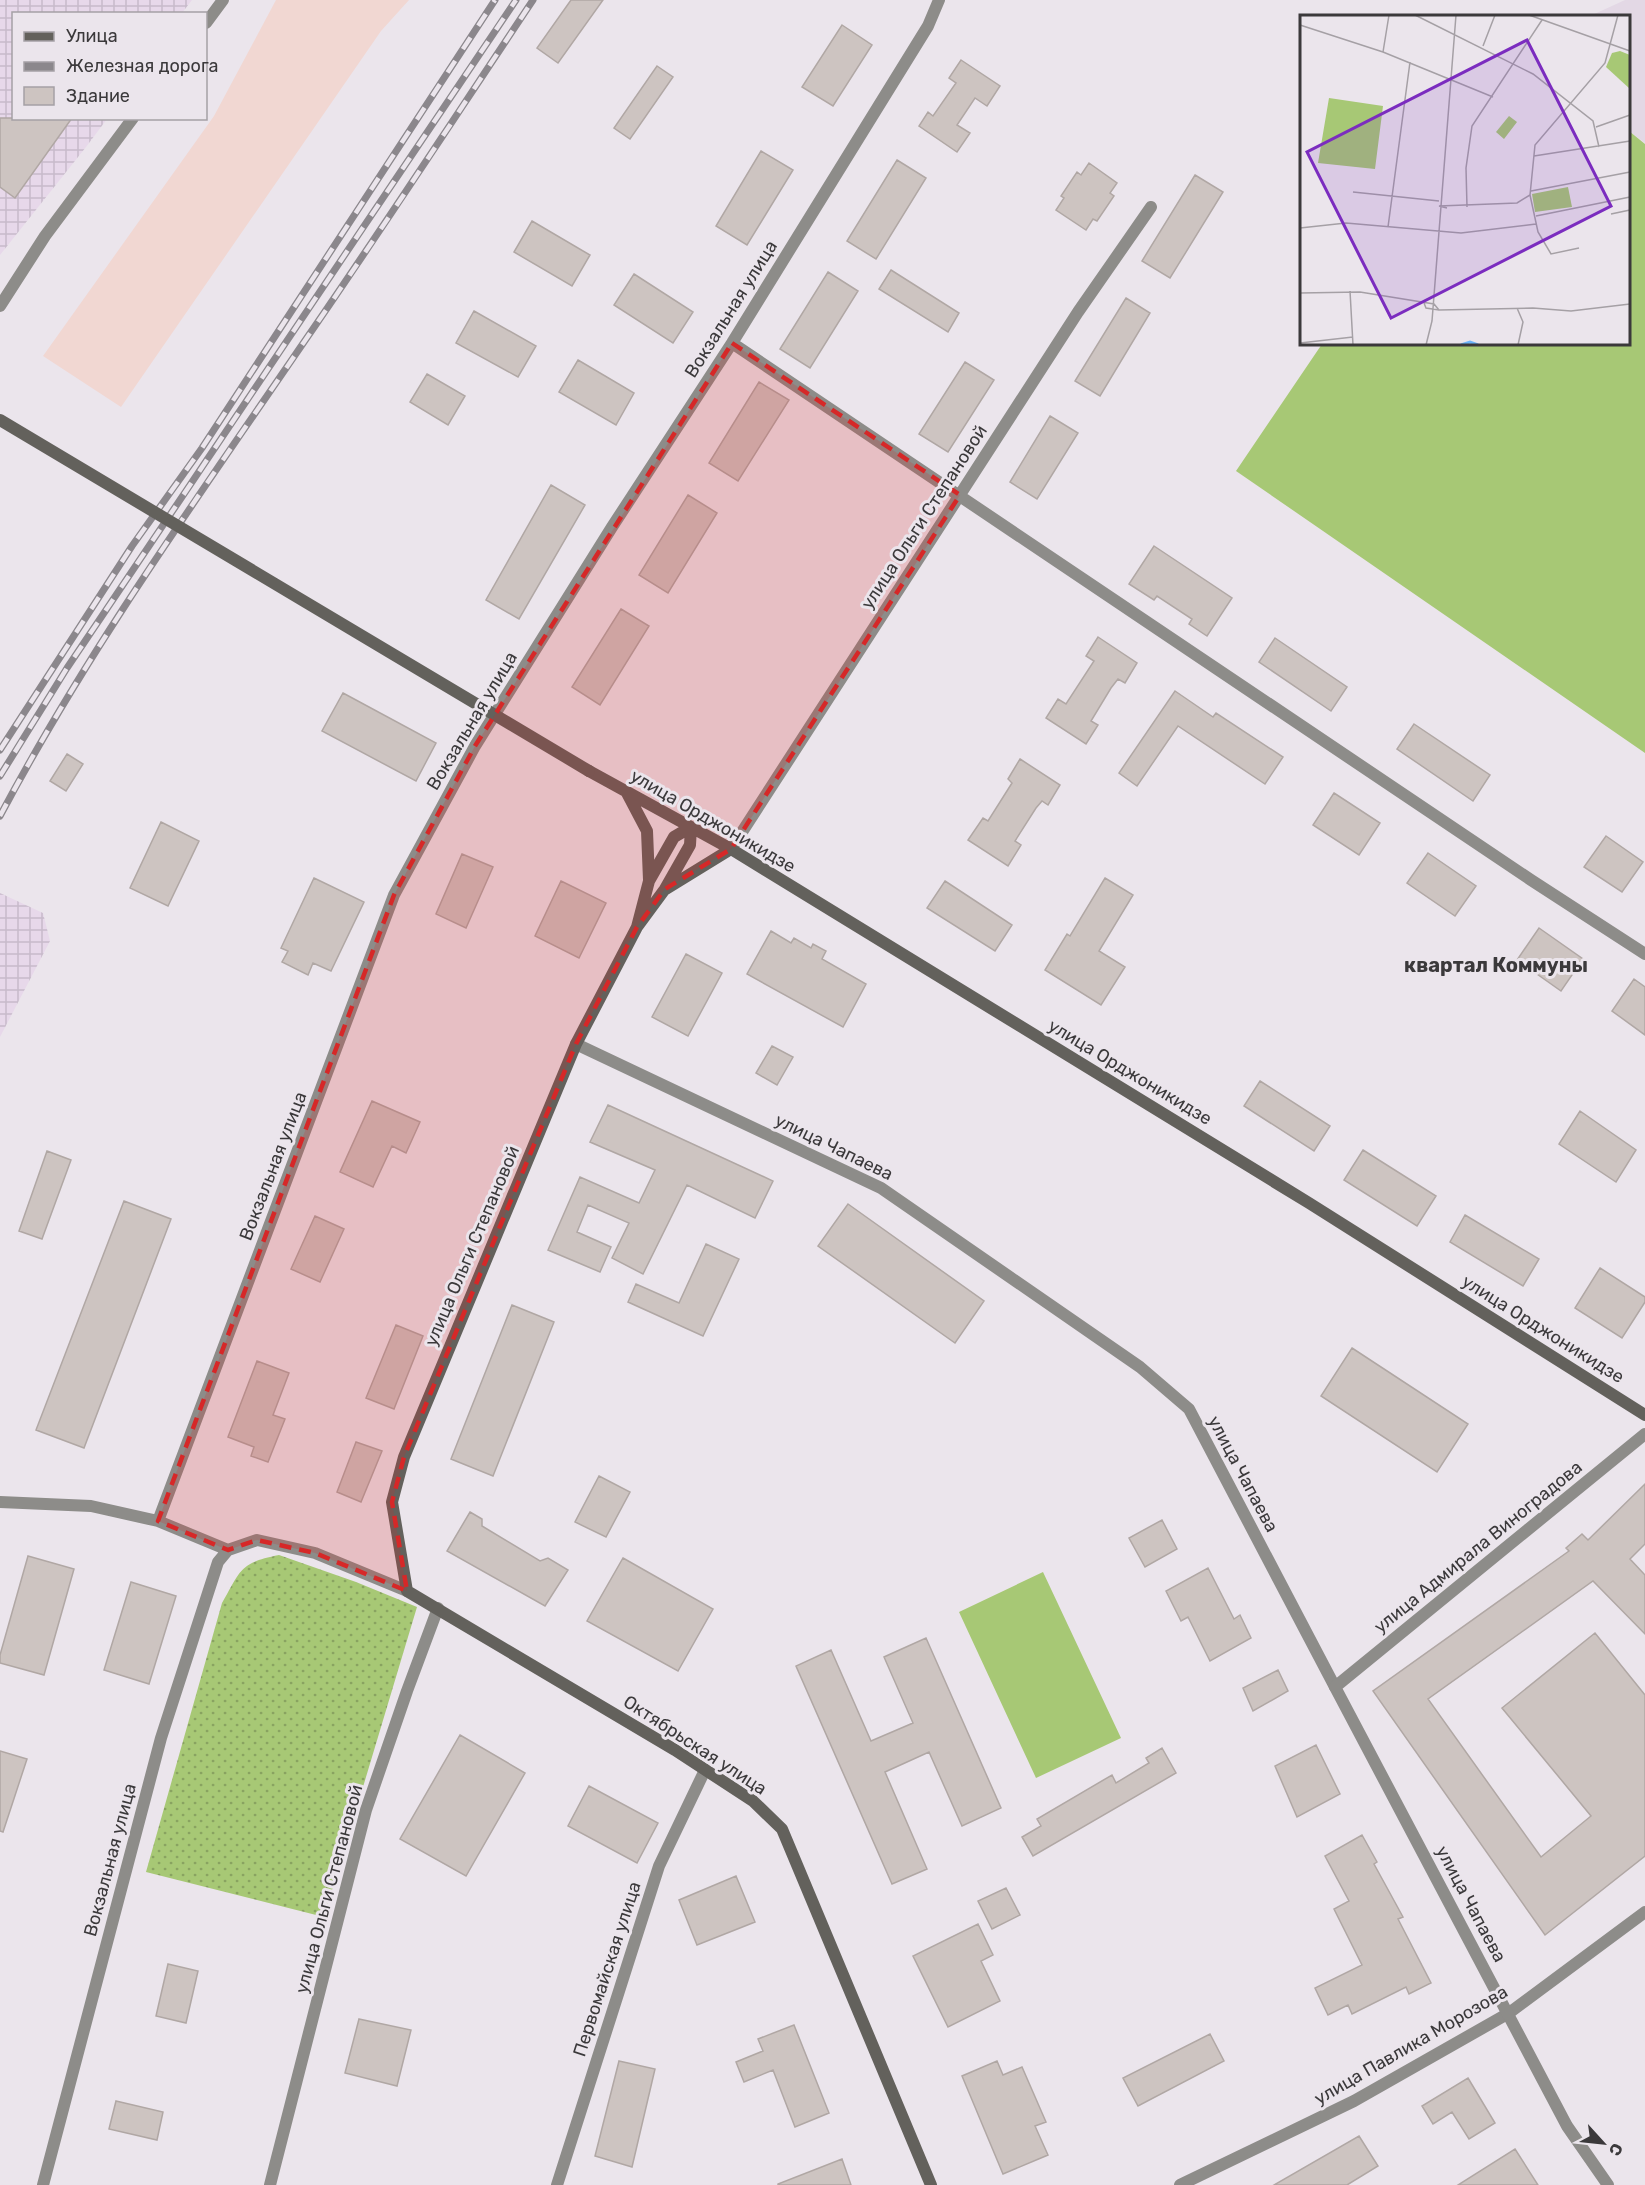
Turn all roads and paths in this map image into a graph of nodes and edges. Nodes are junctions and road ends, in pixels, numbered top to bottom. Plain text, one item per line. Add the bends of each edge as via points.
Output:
1 (222, 0) edge
2 (939, 0) edge
3 (207, 22) edge
4 (132, 120) edge
5 (1151, 207) dead end
6 (0, 306) edge
7 (732, 343) junction
8 (0, 420) edge
9 (960, 495) junction
10 (627, 793) junction
11 (691, 827) junction
12 (731, 849) junction
13 (649, 881) junction
14 (665, 889) junction
15 (637, 927) junction
16 (1645, 954) edge
17 (576, 1044) junction
18 (1645, 1415) edge
19 (1645, 1434) edge
20 (0, 1502) edge
21 (158, 1521) junction
22 (228, 1550) junction
23 (407, 1591) junction
24 (438, 1608) junction
25 (1335, 1687) junction
26 (705, 1770) junction
27 (1645, 1912) edge
28 (1509, 2013) junction
29 (43, 2185) edge
30 (270, 2185) edge
31 (557, 2185) edge
32 (931, 2185) edge
33 (1180, 2185) edge
34 (1608, 2185) edge

1 - 3 street
2 - 7 street, Вокзальная улица via 928,26
4 - 6 street via 45,236
5 - 9 street, улица Ольги Степановой
7 - 9 street
7 - 21 street, Вокзальная улица via 475,746 394,895
8 - 10 main road, улица Орджоникидзе, bridge
9 - 12 street, улица Ольги Степановой
9 - 16 street
10 - 11 main road, улица Орджоникидзе
10 - 13 main road via 647,831
11 - 12 main road, улица Орджоникидзе
11 - 13 main road via 674,837
11 - 14 main road via 690,845
12 - 14 main road
12 - 18 main road, улица Орджоникидзе via 1309,1203
13 - 15 main road
14 - 15 main road
15 - 17 main road, улица Ольги Степановой
17 - 23 main road, улица Ольги Степановой via 404,1457 392,1502
17 - 25 street, улица Чапаева via 881,1188 1140,1367 1189,1409
19 - 25 street, улица Адмирала Виноградова
20 - 21 street via 91,1506
21 - 22 street
22 - 23 street via 257,1540 315,1553
22 - 29 street, Вокзальная улица via 218,1562 161,1738
23 - 24 main road, Октябрьская улица
24 - 26 main road, Октябрьская улица
24 - 30 street, улица Ольги Степановой via 366,1810
25 - 28 street, улица Чапаева
26 - 31 street, Первомайская улица via 659,1866
26 - 32 main road, Октябрьская улица via 753,1801 782,1829
27 - 28 street, улица Павлика Морозова
28 - 33 street, улица Павлика Морозова via 1354,2101
28 - 34 street, улица Чапаева via 1568,2126

